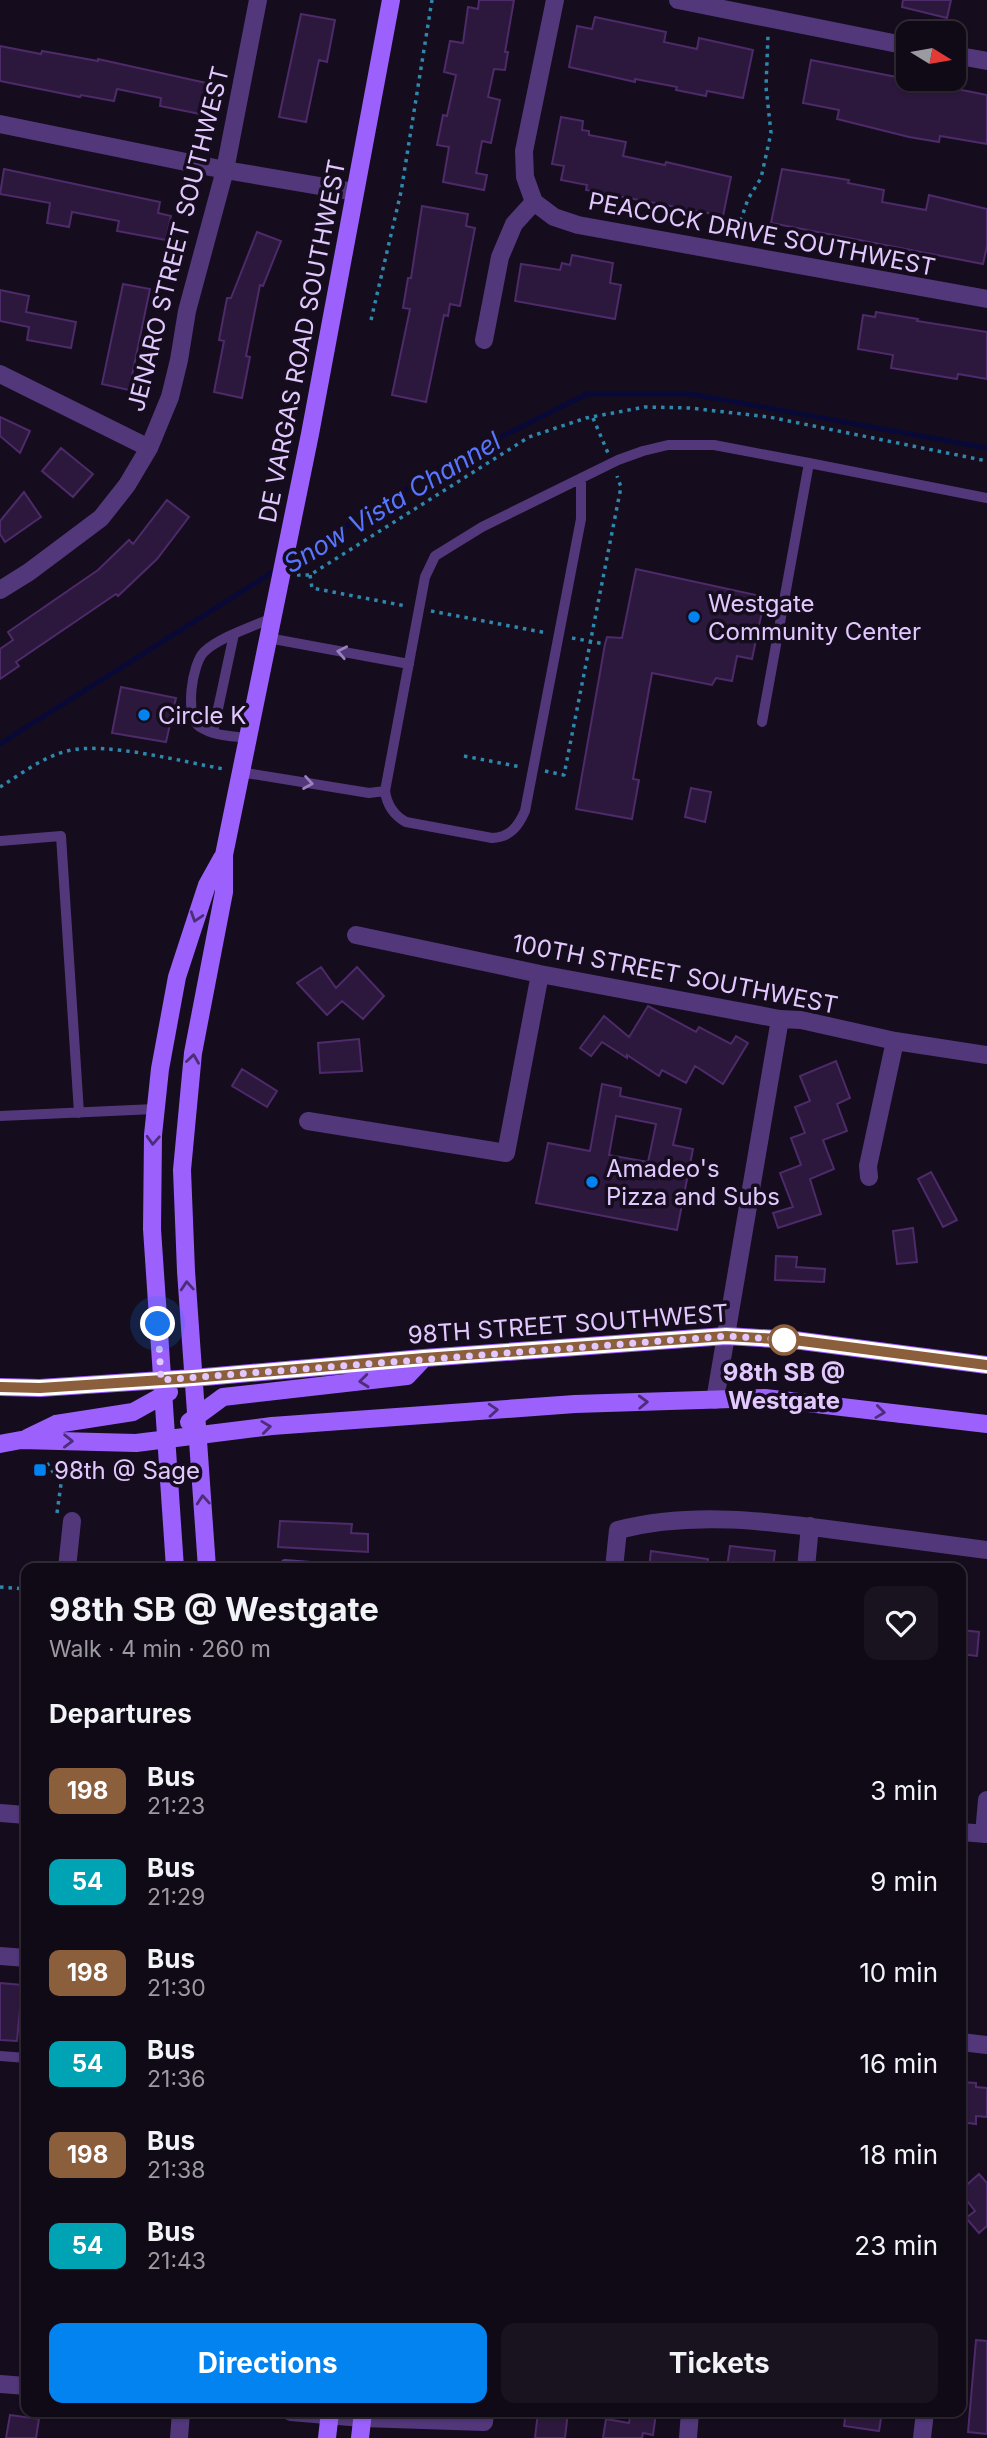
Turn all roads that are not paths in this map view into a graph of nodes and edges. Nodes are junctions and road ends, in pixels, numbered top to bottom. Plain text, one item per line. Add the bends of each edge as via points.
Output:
1 (258, 0) edge
2 (391, 0) edge
3 (555, 0) edge
4 (678, 0) edge
5 (896, 44) edge
6 (966, 57) edge
7 (987, 61) edge
8 (0, 124) edge
9 (225, 170) junction
10 (355, 191) junction
11 (534, 202) junction
12 (987, 299) edge
13 (484, 340) dead end
14 (0, 374) edge
15 (149, 448) junction
16 (809, 463) junction
17 (581, 478) junction
18 (987, 498) edge
19 (0, 590) edge
20 (273, 614) junction
21 (234, 634) junction
22 (268, 638) junction
23 (409, 664) junction
24 (762, 722) dead end
25 (213, 732) junction
26 (247, 738) junction
27 (240, 772) junction
28 (385, 791) junction
29 (0, 841) edge
30 (224, 855) junction
31 (356, 935) dead end
32 (540, 974) junction
33 (780, 1019) junction
34 (895, 1041) junction
35 (987, 1055) edge
36 (155, 1109) junction
37 (79, 1113) junction
38 (0, 1116) edge
39 (308, 1121) dead end
40 (869, 1177) dead end
41 (726, 1336) junction
42 (424, 1358) junction
43 (987, 1365) edge
44 (193, 1378) junction
45 (0, 1388) edge
46 (162, 1388) junction
47 (715, 1400) junction
48 (197, 1417) junction
49 (987, 1424) edge
50 (198, 1436) junction
51 (21, 1440) junction
52 (165, 1440) junction
53 (0, 1444) edge
54 (72, 1521) dead end
55 (810, 1526) junction
56 (987, 1550) edge
57 (68, 1563) edge
58 (175, 1563) edge
59 (207, 1563) edge
60 (615, 1563) edge
61 (806, 1563) edge
62 (987, 1800) edge
63 (0, 1813) edge
64 (21, 1815) edge
65 (966, 1832) edge
66 (985, 1834) edge
67 (0, 1956) edge
68 (21, 1958) edge
69 (966, 2043) edge
70 (987, 2045) edge
71 (0, 2056) edge
72 (21, 2058) edge
73 (0, 2384) edge
74 (21, 2386) edge
75 (181, 2417) edge
76 (330, 2417) edge
77 (362, 2417) edge
78 (397, 2417) edge
79 (484, 2417) edge
80 (690, 2417) edge
81 (924, 2417) edge
82 (179, 2438) edge
83 (327, 2438) edge
84 (360, 2438) edge
85 (688, 2438) edge
86 (922, 2438) edge

1 - 9 street, JENARO STREET SOUTHWEST
2 - 10 street, DE VARGAS ROAD SOUTHWEST
3 - 11 street via 524,151 525,177
4 - 5 street
6 - 7 street
8 - 9 street
9 - 10 street
9 - 15 street, JENARO STREET SOUTHWEST via 187,311 170,397
10 - 20 street, DE VARGAS ROAD SOUTHWEST
11 - 12 street, PEACOCK DRIVE SOUTHWEST via 554,217 578,225
11 - 13 street via 514,224 500,257
14 - 15 street
15 - 19 street, JENARO STREET SOUTHWEST via 101,518
16 - 17 lane via 714,445 668,445
16 - 18 lane
16 - 24 lane
17 - 23 lane via 435,556 425,577
17 - 28 lane via 581,519 520,823 512,832 492,838 406,822 387,803
20 - 21 lane
20 - 22 street, DE VARGAS ROAD SOUTHWEST
21 - 25 lane
21 - 25 lane via 203,653 192,684 191,715 198,726
23 -> 22 lane
22 - 26 street, DE VARGAS ROAD SOUTHWEST
23 - 28 lane
25 - 26 lane
26 - 27 street, DE VARGAS ROAD SOUTHWEST
27 -> 28 lane via 369,793
27 - 30 street, DE VARGAS ROAD SOUTHWEST
29 - 37 lane via 61,836
30 -> 36 street, DE VARGAS ROAD SOUTHWEST via 207,886 177,977
44 -> 30 street, DE VARGAS ROAD SOUTHWEST via 182,1207 184,1136 193,1053 224,892
31 - 32 street, 100TH STREET SOUTHWEST
32 - 33 street, 100TH STREET SOUTHWEST
32 - 39 street via 506,1153
33 - 34 street, 100TH STREET SOUTHWEST
33 - 41 street
34 - 35 street, 100TH STREET SOUTHWEST
34 - 40 street via 867,1166
36 - 37 lane
36 -> 46 street, DE VARGAS ROAD SOUTHWEST via 150,1202
37 - 38 lane
41 - 42 street, 98TH STREET SOUTHWEST
41 - 43 street, 98TH STREET SOUTHWEST via 794,1340
41 - 47 street
42 - 44 street, 98TH STREET SOUTHWEST
42 -> 48 street via 407,1376 223,1397
44 - 46 street, 98TH STREET SOUTHWEST
44 - 48 street, DE VARGAS ROAD SOUTHWEST
45 - 46 street, 98TH STREET SOUTHWEST
46 - 51 street via 132,1412 56,1424
46 - 52 street, DE VARGAS ROAD SOUTHWEST
47 -> 49 street via 765,1398
50 -> 47 street via 272,1426 575,1404
48 - 50 street, DE VARGAS ROAD SOUTHWEST
48 - 52 street
50 - 52 street
59 -> 50 street, DE VARGAS ROAD SOUTHWEST
51 -> 52 street
51 - 53 street
52 - 58 street, DE VARGAS ROAD SOUTHWEST
54 - 57 street
55 - 56 street
55 - 60 street via 731,1518 648,1522 618,1530
55 - 61 street
62 - 66 street
63 - 64 street
65 - 66 street
67 - 68 street
69 - 70 street
71 - 72 lane
73 - 74 street
75 - 82 street
76 - 83 street
77 - 84 street
78 - 79 street via 484,2422
80 - 85 street
81 - 86 street

